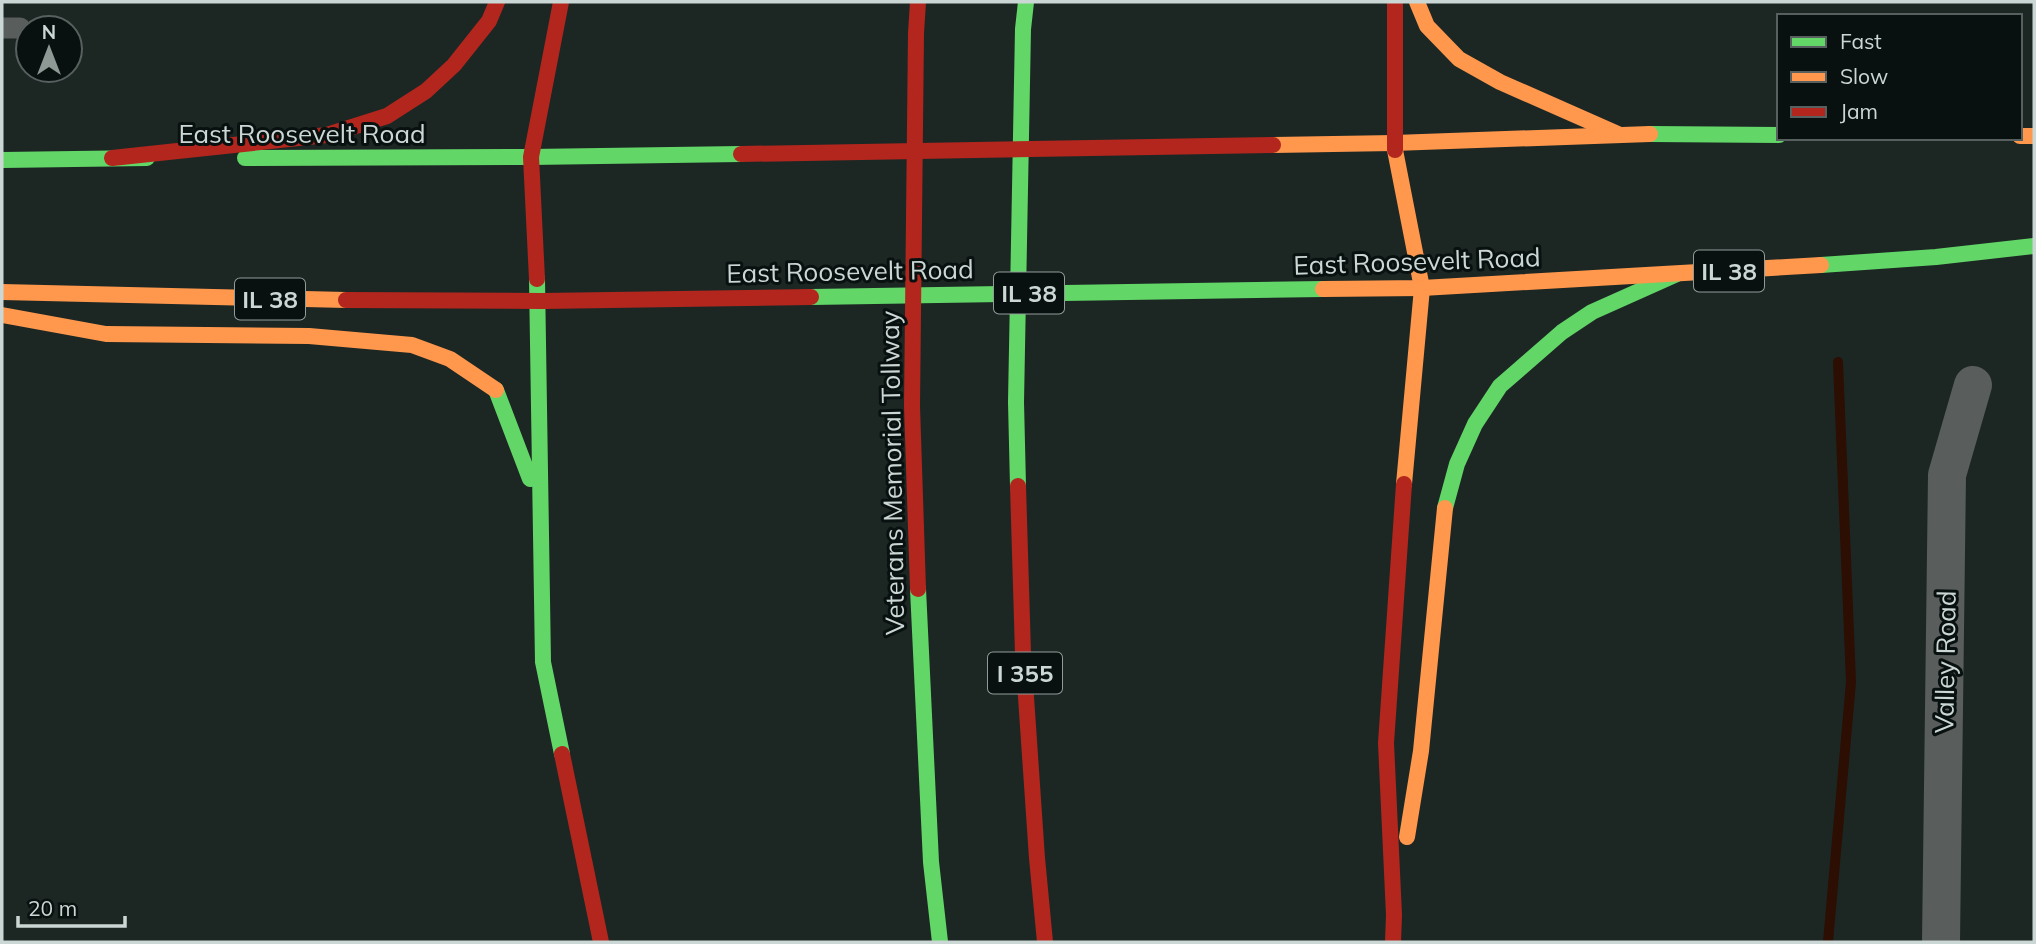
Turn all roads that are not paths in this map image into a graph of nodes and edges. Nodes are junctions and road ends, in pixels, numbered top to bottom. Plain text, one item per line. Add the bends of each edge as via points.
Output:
1 (497, 2) edge
2 (561, 2) edge
3 (918, 2) edge
4 (1026, 2) edge
5 (1395, 2) edge
6 (1417, 2) edge
7 (1618, 134) junction
8 (1777, 135) edge
9 (1394, 143) junction
10 (531, 157) junction
11 (113, 158) junction
12 (2, 160) edge
13 (2034, 246) edge
14 (1677, 274) junction
15 (1422, 288) junction
16 (2, 292) edge
17 (538, 302) junction
18 (2, 314) edge
19 (1973, 385) dead end
20 (539, 501) junction
21 (1394, 915) junction
22 (601, 942) edge
23 (940, 942) edge
24 (1045, 942) edge
25 (1392, 942) edge
26 (1941, 942) edge

1 - 11 main road via 489,21 454,65 426,91 387,116 327,135
2 - 10 main road
3 - 23 main road, Veterans Memorial Tollway via 912,406 920,660
4 - 24 main road, I 355 via 1016,402 1023,653
5 - 9 main road
6 - 7 main road via 1427,26 1459,59
7 - 8 main road, East Roosevelt Road
7 - 9 main road, East Roosevelt Road
9 - 10 main road, East Roosevelt Road
9 - 15 main road
10 - 11 main road, East Roosevelt Road
10 - 17 main road
11 - 12 main road, East Roosevelt Road
13 - 14 main road, East Roosevelt Road / IL 38
14 - 15 main road, East Roosevelt Road / IL 38
14 - 21 main road via 1592,312 1553,339 1500,386 1475,424 1457,464 1443,514 1421,751
15 - 17 main road, East Roosevelt Road / IL 38
15 - 21 main road via 1386,743
16 - 17 main road, East Roosevelt Road / IL 38
17 - 20 main road
18 - 20 main road via 106,334 309,336 412,345 450,359 496,390
19 - 26 street, Valley Road via 1947,475
20 - 22 main road via 543,662
21 - 25 main road

